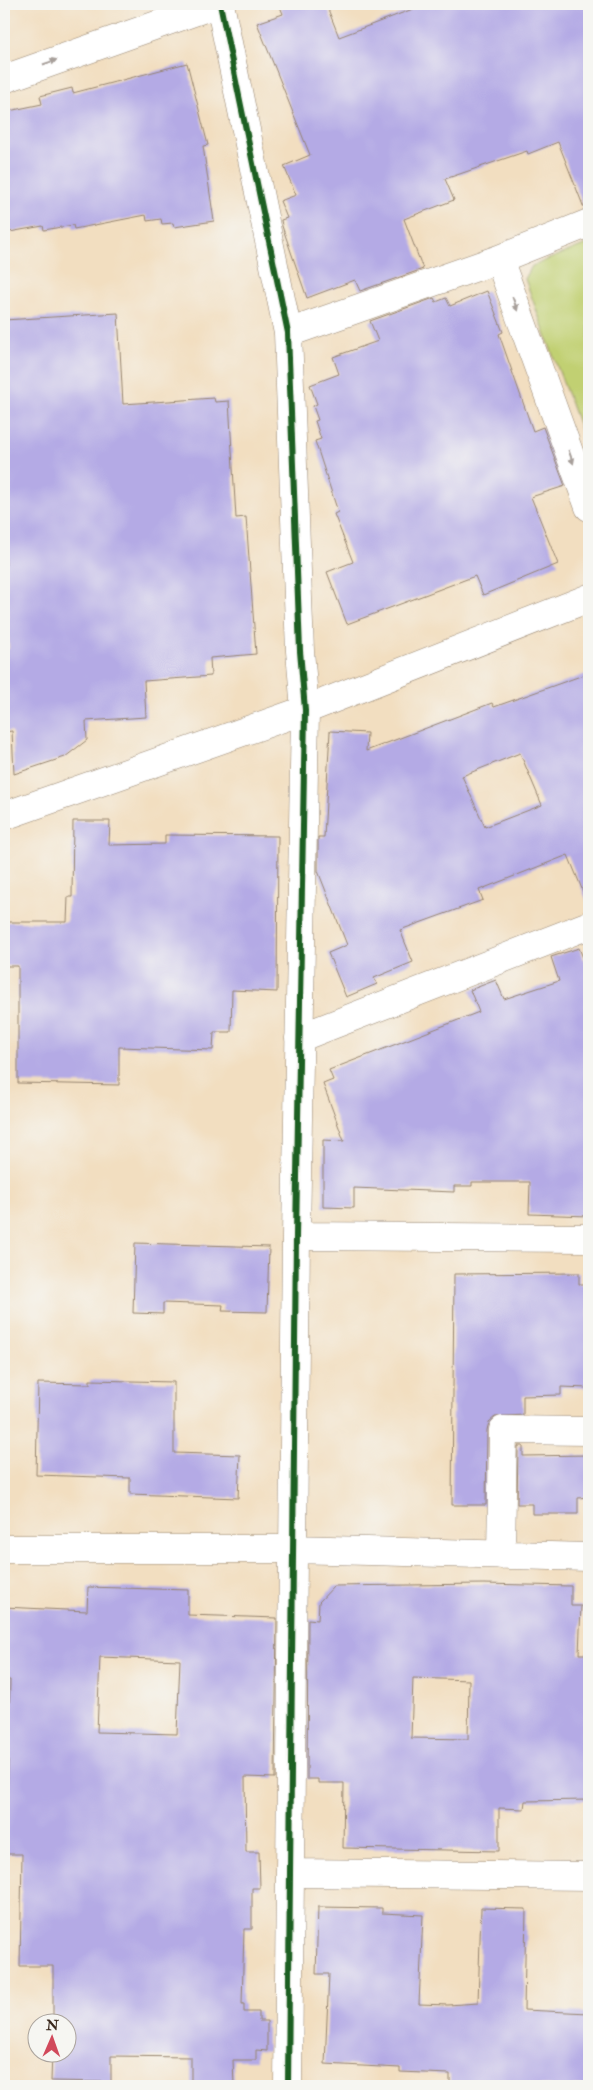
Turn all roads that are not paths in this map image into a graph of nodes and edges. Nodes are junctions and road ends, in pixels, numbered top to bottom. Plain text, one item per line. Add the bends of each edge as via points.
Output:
1 (218, 4) edge
2 (4, 78) edge
3 (589, 223) edge
4 (498, 259) junction
5 (288, 333) junction
6 (589, 507) edge
7 (589, 598) edge
8 (305, 710) junction
9 (4, 816) edge
10 (589, 925) edge
11 (299, 1038) junction
12 (296, 1236) junction
13 (589, 1238) edge
14 (589, 1431) edge
15 (4, 1549) edge
16 (293, 1549) junction
17 (501, 1555) junction
18 (589, 1558) edge
19 (291, 1873) junction
20 (589, 1876) edge
21 (288, 2086) edge

2 -> 1 street
1 - 5 street
3 - 4 street
4 - 5 street
4 -> 6 street
5 - 8 street
7 - 8 street
8 - 9 street
8 - 11 street
10 - 11 street
11 - 12 street
12 - 13 street
12 - 16 street
14 - 17 street via 503,1430
15 - 16 street
16 - 17 street
16 - 19 street
17 - 18 street
19 - 20 street
19 - 21 street

